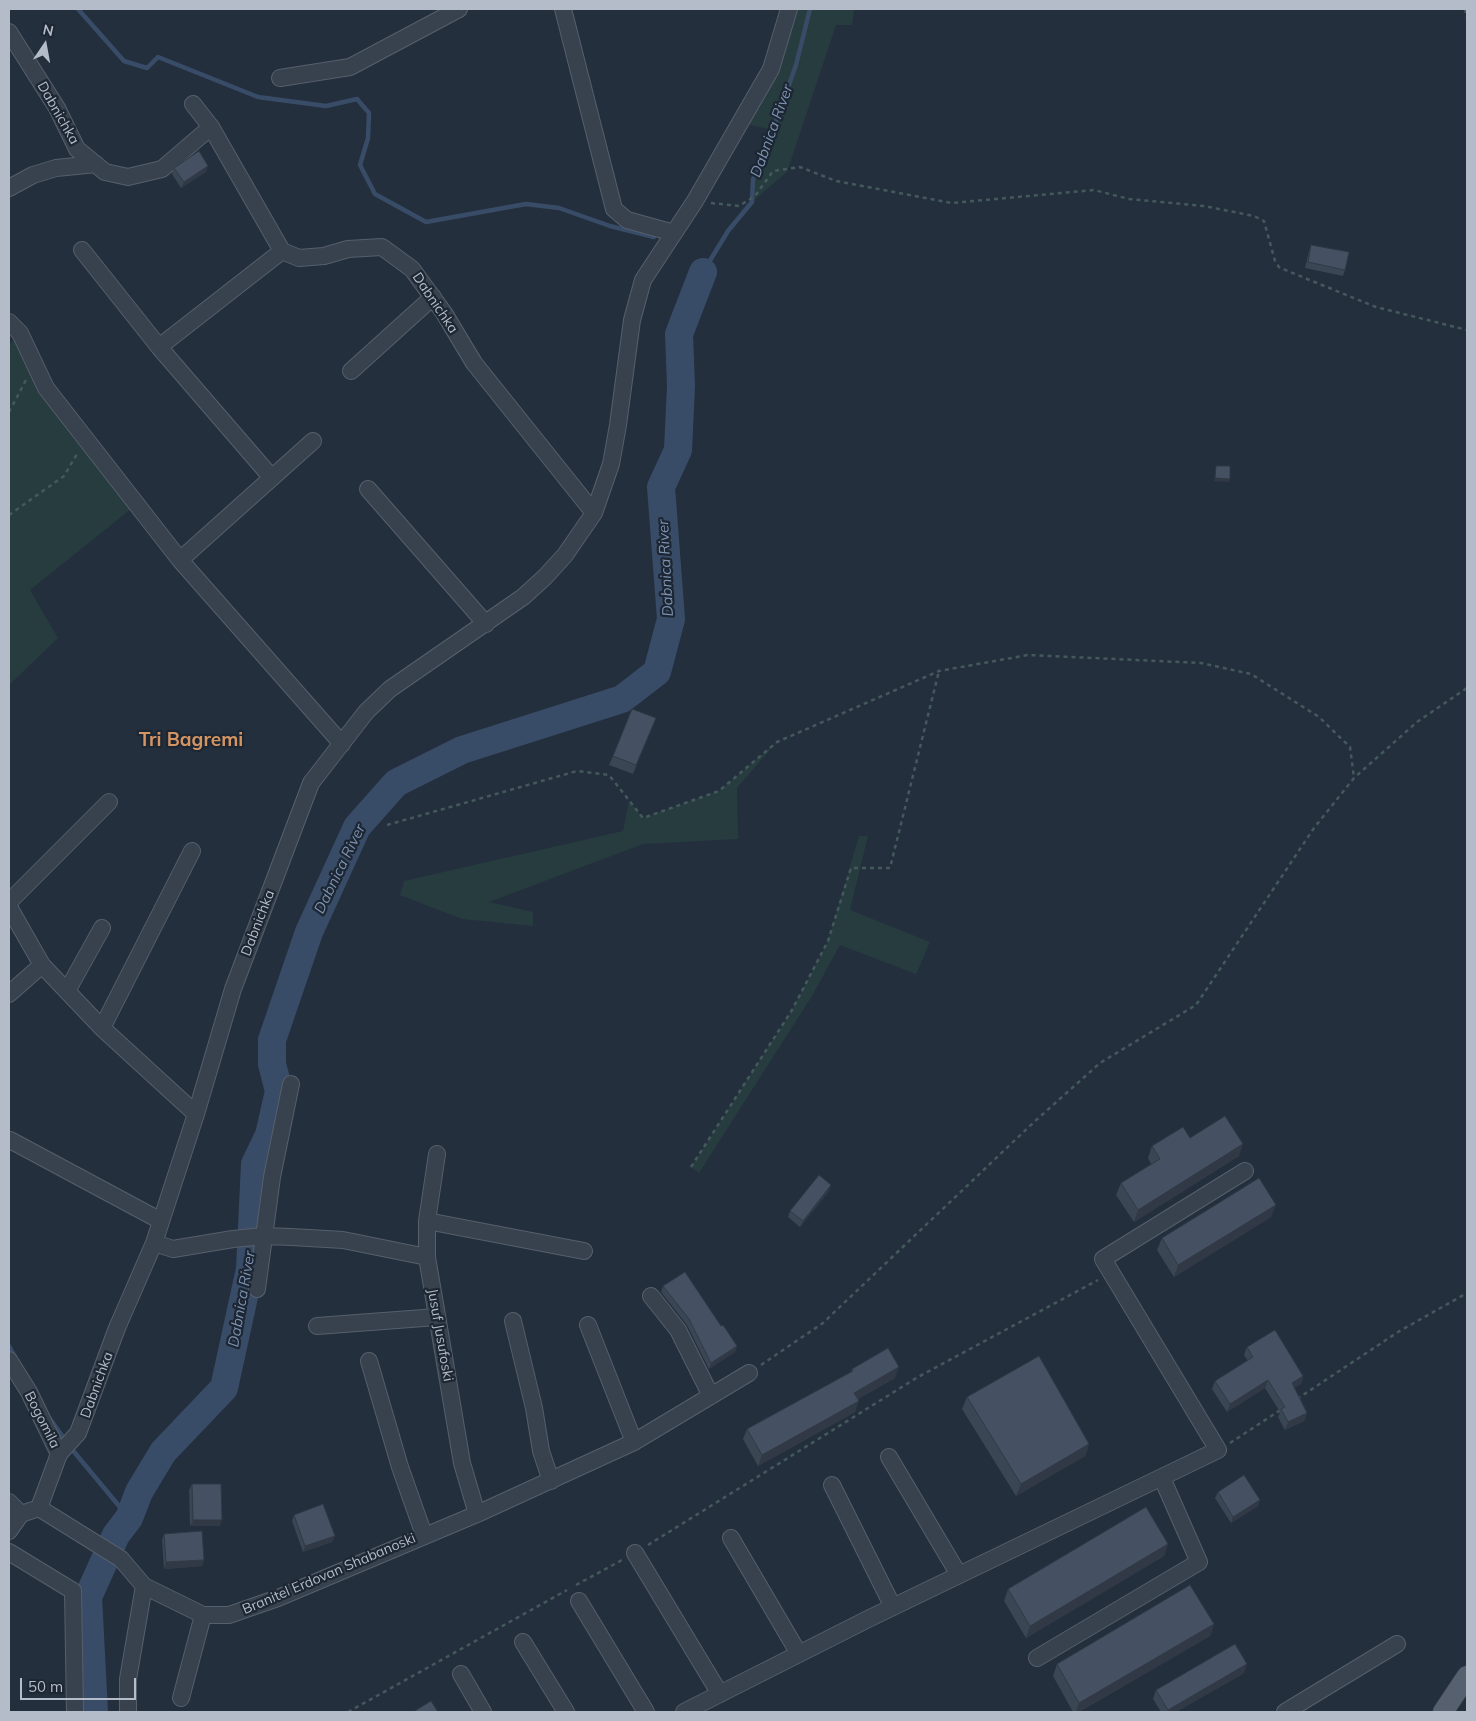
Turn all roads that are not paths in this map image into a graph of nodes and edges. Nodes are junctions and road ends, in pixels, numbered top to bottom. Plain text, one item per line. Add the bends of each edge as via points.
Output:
1 (459, 9) edge
2 (563, 9) edge
3 (789, 9) edge
4 (9, 32) edge
5 (280, 78) dead end
6 (193, 104) dead end
7 (210, 127) junction
8 (96, 164) junction
9 (9, 188) edge
10 (674, 232) junction
11 (82, 250) dead end
12 (282, 251) junction
13 (433, 297) junction
14 (9, 322) edge
15 (160, 348) junction
16 (351, 371) dead end
17 (313, 441) dead end
18 (272, 478) junction
19 (368, 489) dead end
20 (594, 513) junction
21 (180, 560) junction
22 (486, 624) junction
23 (342, 744) junction
24 (109, 802) dead end
25 (192, 851) dead end
26 (9, 902) edge
27 (9, 907) edge
28 (102, 928) dead end
29 (42, 964) junction
30 (67, 991) junction
31 (9, 994) edge
32 (102, 1028) junction
33 (290, 1084) dead end
34 (196, 1114) junction
35 (9, 1142) edge
36 (437, 1154) dead end
37 (1245, 1171) dead end
38 (427, 1220) junction
39 (162, 1221) junction
40 (264, 1236) junction
41 (154, 1242) junction
42 (584, 1251) dead end
43 (427, 1257) junction
44 (257, 1289) dead end
45 (652, 1296) dead end
46 (437, 1317) junction
47 (513, 1322) dead end
48 (317, 1326) dead end
49 (588, 1326) dead end
50 (9, 1360) edge
51 (369, 1361) dead end
52 (749, 1373) road end
53 (711, 1396) junction
54 (634, 1442) junction
55 (59, 1454) junction
56 (889, 1457) dead end
57 (1162, 1478) junction
58 (550, 1480) junction
59 (832, 1485) dead end
60 (9, 1502) edge
61 (38, 1508) junction
62 (21, 1514) junction
63 (477, 1514) junction
64 (9, 1531) edge
65 (424, 1535) junction
66 (731, 1538) dead end
67 (9, 1552) edge
68 (635, 1553) road end
69 (959, 1575) junction
70 (144, 1586) junction
71 (579, 1601) dead end
72 (893, 1607) junction
73 (203, 1614) junction
74 (523, 1642) dead end
75 (1398, 1644) dead end
76 (799, 1654) junction
77 (1037, 1658) dead end
78 (461, 1674) dead end
79 (1467, 1676) edge
80 (720, 1694) junction
81 (181, 1698) dead end
82 (74, 1712) edge
83 (128, 1712) edge
84 (483, 1712) edge
85 (566, 1712) edge
86 (646, 1712) edge
87 (684, 1712) edge
88 (1284, 1712) edge
89 (1442, 1712) edge

1 - 5 street via 350,67
2 - 10 street via 614,209 627,220
3 - 10 street, Dabnichka via 771,69
4 - 8 street, Dabnichka via 78,148
6 - 7 street
7 - 8 street, Dabnichka via 162,169 128,177 105,172
7 - 12 street
8 - 9 street, Dabnichka via 56,168 33,175
10 - 20 street, Dabnichka via 643,280 632,320 611,464
11 - 15 street
12 - 13 street, Dabnichka via 299,258 382,247 412,268
12 - 15 street
13 - 16 street
13 - 20 street, Dabnichka via 474,362
14 - 21 street via 20,333 46,388
15 - 18 street
17 - 18 street
18 - 21 street
19 - 22 street
20 - 22 street, Dabnichka via 565,555 545,577
21 - 23 street
22 - 23 street, Dabnichka via 390,688 366,712
23 - 34 street, Dabnichka via 311,783 233,989
24 - 26 street
25 - 32 street
27 - 29 street
28 - 30 street
29 - 30 street
29 - 31 street
30 - 32 street
32 - 34 street
33 - 40 street
34 - 39 street, Dabnichka
35 - 39 street
36 - 38 street, Jusuf Jusufoski
37 - 57 street via 1103,1259 1218,1450
38 - 42 street
38 - 43 street, Jusuf Jusufoski
39 - 41 street, Dabnichka
40 - 41 street via 173,1249
40 - 43 street via 343,1240
40 - 44 street
41 - 55 street, Dabnichka via 117,1328 78,1433
43 - 46 street, Jusuf Jusufoski
45 - 53 street via 678,1330
46 - 48 street
46 - 63 street, Jusuf Jusufoski via 462,1463
47 - 58 street
49 - 54 street
50 - 55 street, Bogomila via 29,1392
51 - 65 street, Branitel Erdovan Shabanoski
52 - 53 street, Branitel Erdovan Shabanoski
53 - 54 street, Branitel Erdovan Shabanoski
54 - 58 street, Branitel Erdovan Shabanoski
55 - 61 street, Dabnichka
56 - 69 street
57 - 69 street
57 - 77 street via 1199,1562
58 - 63 street, Branitel Erdovan Shabanoski
59 - 72 street
60 - 62 street
61 - 62 street
61 - 70 street, Branitel Erdovan Shabanoski via 121,1559
62 - 64 street
63 - 65 street, Branitel Erdovan Shabanoski
65 - 73 street, Branitel Erdovan Shabanoski via 278,1598 229,1615
66 - 76 street
67 - 82 street via 73,1591
68 - 80 street
69 - 72 street
70 - 73 street, Branitel Erdovan Shabanoski
70 - 83 street via 128,1678
71 - 86 street
72 - 76 street
73 - 81 street
74 - 85 street
75 - 88 street
76 - 80 street
78 - 84 street
79 - 89 main road
80 - 87 street

